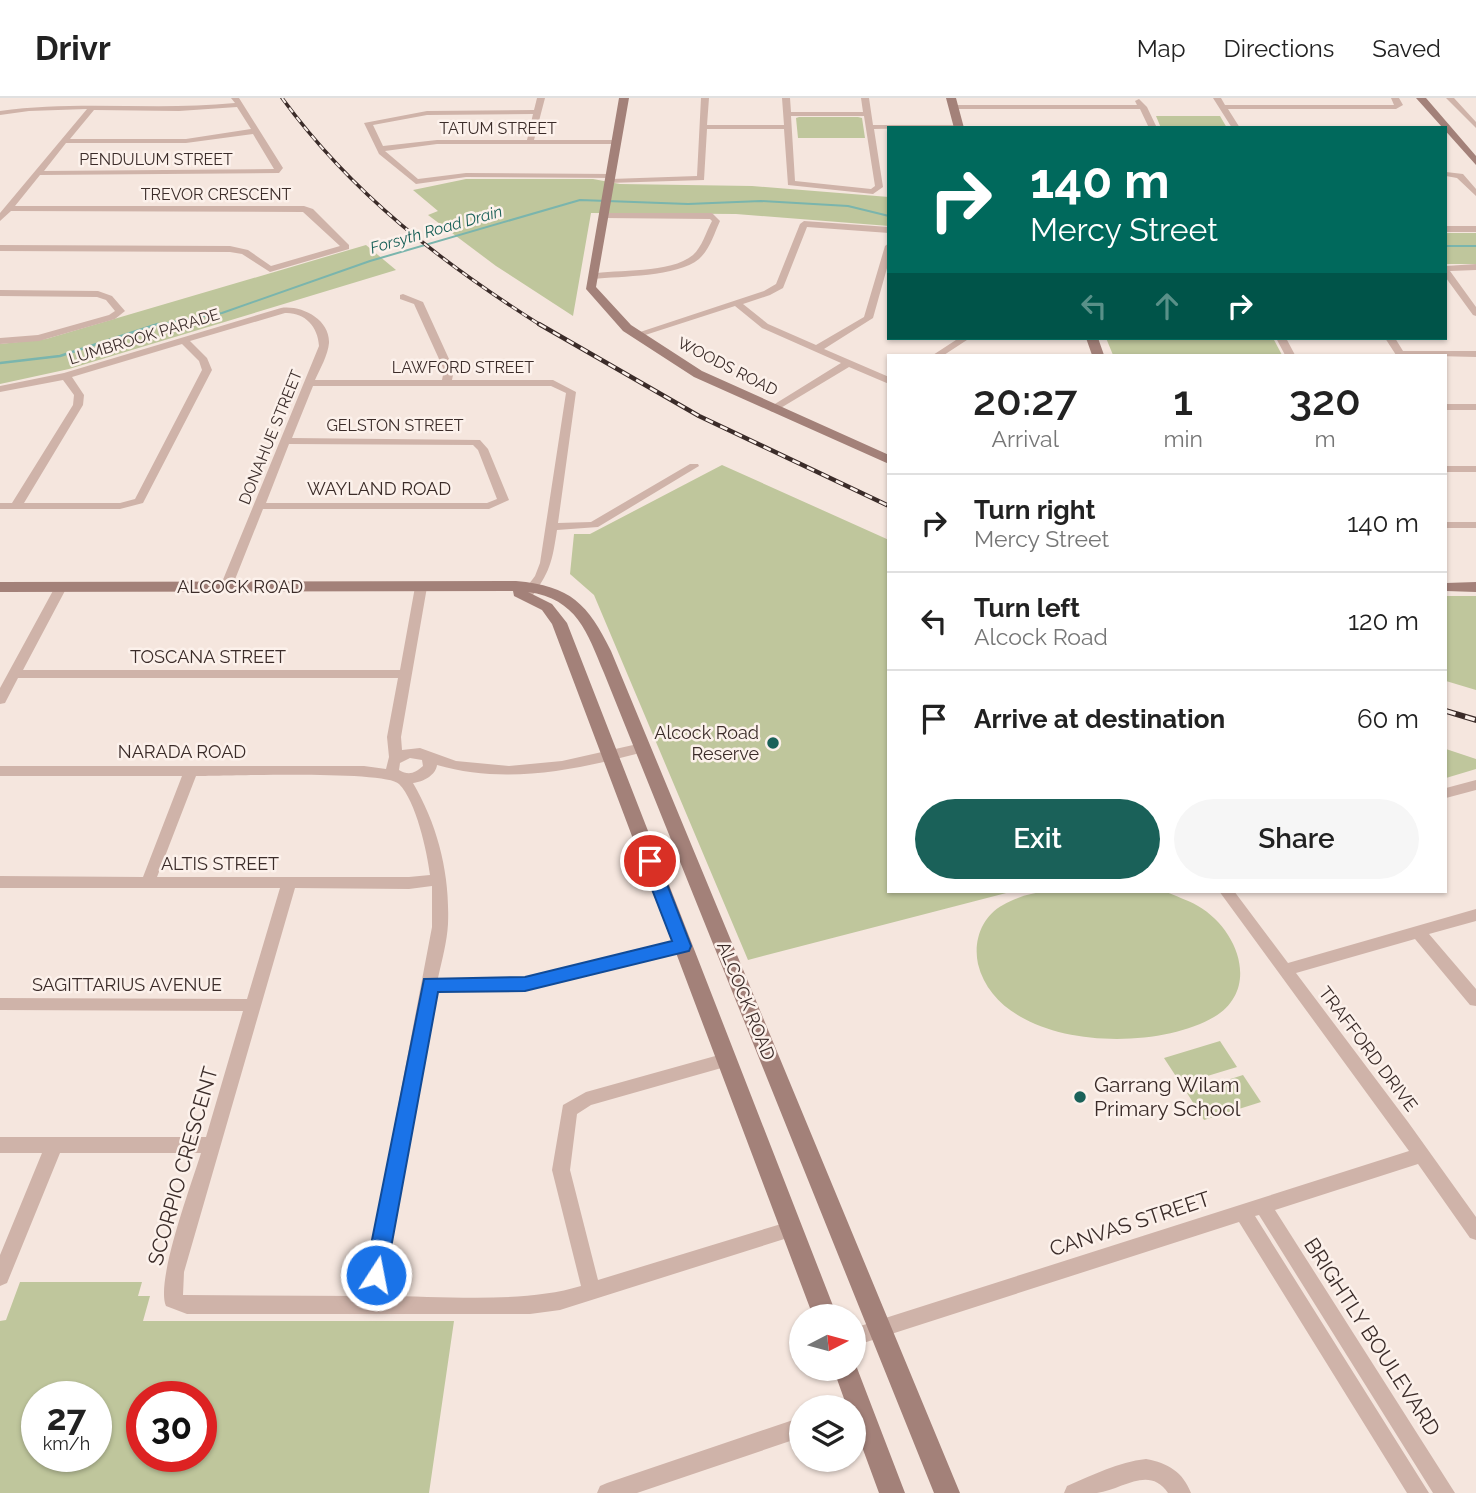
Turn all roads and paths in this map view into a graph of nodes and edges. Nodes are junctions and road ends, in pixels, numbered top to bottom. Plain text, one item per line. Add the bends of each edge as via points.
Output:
1 (52, 98) edge
2 (131, 98) edge
3 (541, 98) edge
4 (624, 98) edge
5 (705, 98) edge
6 (786, 98) edge
7 (865, 98) edge
8 (1138, 98) edge
9 (1217, 98) edge
10 (1395, 98) edge
11 (1421, 98) edge
12 (1434, 98) edge
13 (1450, 98) edge
14 (236, 102) edge
15 (952, 103) edge
16 (1143, 107) junction
17 (1223, 107) junction
18 (42, 109) junction
19 (91, 109) junction
20 (122, 109) junction
21 (538, 112) junction
22 (0, 113) edge
23 (787, 114) junction
24 (868, 114) junction
25 (959, 126) edge
26 (1152, 126) edge
27 (1235, 126) edge
28 (1444, 126) edge
29 (1476, 126) edge
30 (704, 127) junction
31 (787, 127) junction
32 (870, 127) junction
33 (887, 127) edge
34 (255, 131) junction
35 (1455, 139) edge
36 (65, 141) junction
37 (530, 142) junction
38 (617, 142) junction
39 (380, 149) junction
40 (1476, 156) edge
41 (1476, 162) edge
42 (38, 173) junction
43 (1447, 173) edge
44 (611, 178) junction
45 (1476, 194) edge
46 (8, 208) junction
47 (605, 215) junction
48 (0, 218) edge
49 (1447, 229) edge
50 (1476, 229) edge
51 (887, 230) edge
52 (0, 248) edge
53 (887, 253) edge
54 (1476, 267) edge
55 (1447, 271) edge
56 (1447, 272) edge
57 (593, 275) junction
58 (0, 293) edge
59 (403, 297) dead end
60 (736, 303) junction
61 (295, 309) joint
62 (1476, 313) edge
63 (636, 335) junction
64 (183, 340) junction
65 (962, 340) edge
66 (0, 341) edge
67 (815, 350) junction
68 (940, 354) edge
69 (1447, 354) edge
70 (1476, 354) edge
71 (848, 363) junction
72 (66, 376) junction
73 (887, 380) edge
74 (310, 383) junction
75 (446, 383) junction
76 (0, 389) edge
77 (1447, 407) edge
78 (1476, 407) edge
79 (774, 409) junction
80 (286, 441) junction
81 (887, 459) edge
82 (694, 466) dead end
83 (1447, 469) edge
84 (1476, 469) edge
85 (499, 503) joint
86 (0, 506) edge
87 (16, 506) junction
88 (259, 506) junction
89 (1447, 525) edge
90 (1476, 525) edge
91 (551, 527) junction
92 (0, 587) edge
93 (61, 587) junction
94 (226, 587) junction
95 (421, 587) junction
96 (1447, 587) edge
97 (1476, 587) edge
98 (529, 592) junction
99 (14, 674) junction
100 (403, 674) junction
101 (0, 700) edge
102 (397, 723) junction
103 (642, 748) junction
104 (414, 752) junction
105 (609, 755) junction
106 (397, 768) junction
107 (426, 768) junction
108 (0, 771) edge
109 (191, 771) junction
110 (1476, 785) edge
111 (1447, 793) edge
112 (416, 802) junction
113 (439, 879) junction
114 (0, 882) edge
115 (148, 882) junction
116 (289, 883) junction
117 (1227, 893) edge
118 (1476, 915) edge
119 (1418, 932) junction
120 (682, 946) junction
121 (1285, 970) junction
122 (430, 984) junction
123 (1476, 1000) edge
124 (0, 1004) edge
125 (253, 1004) junction
126 (726, 1060) junction
127 (0, 1145) edge
128 (54, 1145) junction
129 (212, 1145) junction
130 (1421, 1155) junction
131 (1262, 1205) junction
132 (1242, 1212) junction
133 (791, 1229) junction
134 (1476, 1232) edge
135 (0, 1277) edge
136 (591, 1290) junction
137 (820, 1304) edge
138 (370, 1305) junction
139 (879, 1329) junction
140 (866, 1333) edge
141 (789, 1431) edge
142 (866, 1431) edge
143 (1426, 1464) junction
144 (1406, 1472) junction
145 (607, 1493) edge
146 (892, 1493) edge
147 (947, 1493) edge
148 (1074, 1493) edge
149 (1181, 1493) edge
150 (1419, 1493) edge
151 (1445, 1493) edge

1 - 18 street
2 - 20 street
3 - 21 street
4 - 38 street
5 - 30 street
6 - 23 street
7 - 24 street
8 - 16 street
9 - 17 street
10 - 17 street via 1396,107
11 - 28 street
12 - 35 street
13 - 29 street
14 - 20 street via 202,109
14 - 34 street
15 - 16 street
15 - 25 street
16 - 26 street
17 - 27 street
18 - 19 street
18 - 22 street
19 - 20 street
19 - 36 street
21 - 37 street
21 - 39 street via 427,113 369,121
23 - 24 street
23 - 31 street
24 - 32 street
30 - 31 street
30 - 44 street via 699,180
31 - 32 street via 793,185 877,191
32 - 33 street
34 - 36 street via 186,141
34 - 42 street, PENDULUM STREET via 276,160 279,169 274,172
35 - 40 street
35 - 41 street
36 - 42 street
37 - 38 street, TATUM STREET
37 - 39 street, TATUM STREET via 436,142
38 - 44 street
39 - 44 street via 416,182 466,176
42 - 46 street
43 - 45 street via 1456,175
44 - 47 street
46 - 48 street
46 - 52 street, TREVOR CRESCENT via 304,209 346,247 273,269 245,252 230,249
47 - 57 street
47 - 57 street via 712,216 716,221 693,259
49 - 50 street
51 - 60 street via 804,224 780,286
53 - 67 street via 867,318
54 - 55 street
56 - 62 street
57 - 63 street, WOODS ROAD via 590,287
58 - 66 street via 98,293 120,311 39,338
59 - 75 street via 418,302 449,370
60 - 63 street
60 - 67 street via 765,326
61 - 64 street, LUMBROOK PARADE
61 - 74 street, DONAHUE STREET via 319,327 325,338
63 - 79 street, WOODS ROAD via 698,374
64 - 72 street, LUMBROOK PARADE
64 - 87 street via 204,360 207,370 139,501 120,506
65 - 68 street
67 - 71 street
69 - 70 street
71 - 73 street
71 - 79 street
72 - 76 street, LUMBROOK PARADE
72 - 87 street via 79,395 78,405
74 - 75 street, LAWFORD STREET
74 - 80 street, DONAHUE STREET
75 - 91 street, LAWFORD STREET via 553,383 571,392
77 - 78 street
79 - 81 street, WOODS ROAD
80 - 85 street, GELSTON STREET via 476,442 503,495
80 - 88 street, DONAHUE STREET
82 - 91 street via 594,525
83 - 84 street
85 - 88 street, WAYLAND ROAD
86 - 87 street
88 - 94 street, DONAHUE STREET
89 - 90 street
91 - 98 street, LAWFORD STREET via 544,568
92 - 93 street, ALCOCK ROAD
93 - 94 street, ALCOCK ROAD
93 - 99 street
94 - 95 street, ALCOCK ROAD
95 - 98 street, ALCOCK ROAD
95 - 100 street
96 - 97 street
98 - 103 street, ALCOCK ROAD via 570,601 582,612
98 - 105 street via 556,618
99 - 100 street, TOSCANA STREET
99 - 101 street
100 - 102 street
102 - 104 street
102 - 106 street
103 - 105 street
103 - 139 street, ALCOCK ROAD
104 - 106 street
104 - 107 street
105 - 107 street via 535,771
105 - 120 street
106 - 107 street
106 - 109 street, NARADA ROAD
106 - 112 street
107 - 112 street
108 - 109 street, NARADA ROAD
109 - 115 street
110 - 111 street
112 - 113 street
113 - 116 street, ALTIS STREET
113 - 122 street via 440,927
114 - 115 street, ALTIS STREET
115 - 116 street, ALTIS STREET
116 - 125 street, SCORPIO CRESCENT
117 - 121 street, TRAFFORD DRIVE
118 - 119 street
119 - 121 street
119 - 123 street
120 - 122 street via 525,984
120 - 126 street
121 - 130 street, TRAFFORD DRIVE
122 - 138 street
124 - 125 street, SAGITTARIUS AVENUE
125 - 129 street, SCORPIO CRESCENT
126 - 133 street
126 - 136 street via 586,1099 569,1110 561,1170
127 - 128 street
128 - 129 street
128 - 135 street
129 - 138 street, SCORPIO CRESCENT via 174,1272 173,1300 187,1305
130 - 131 street, CANVAS STREET
130 - 134 street, TRAFFORD DRIVE
131 - 132 street, CANVAS STREET
131 - 143 street, BRIGHTLY BOULEVARD
132 - 139 street, CANVAS STREET
132 - 144 street
133 - 136 street, SCORPIO CRESCENT
133 - 137 street
136 - 138 street, SCORPIO CRESCENT via 530,1306
139 - 140 street, CANVAS STREET
139 - 147 street, ALCOCK ROAD
141 - 145 street
142 - 146 street
143 - 144 street
143 - 151 street, BRIGHTLY BOULEVARD
144 - 150 street
148 - 149 street via 1150,1467 1165,1472

